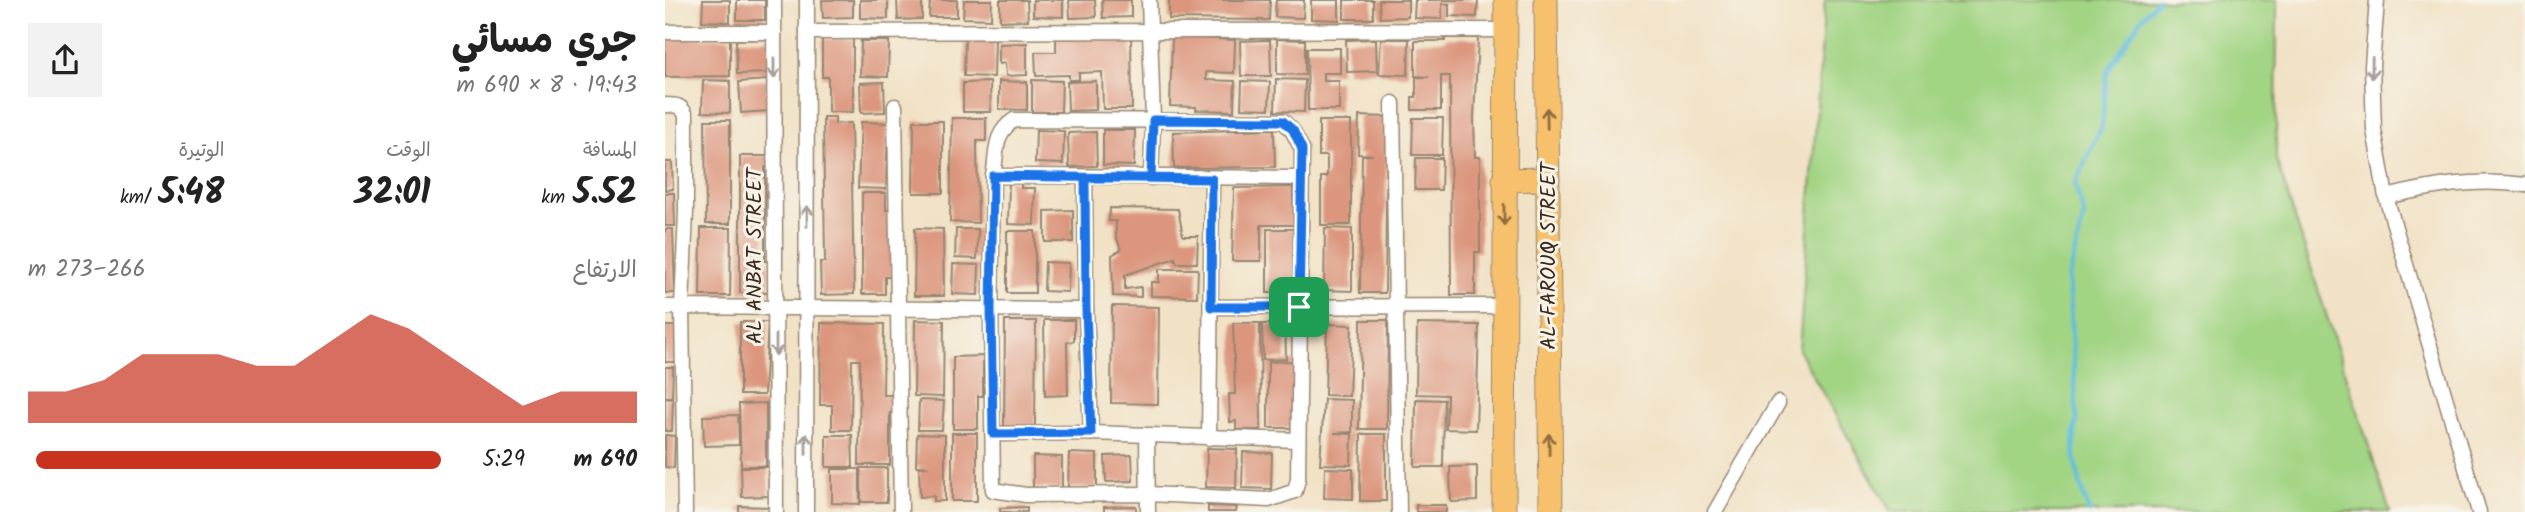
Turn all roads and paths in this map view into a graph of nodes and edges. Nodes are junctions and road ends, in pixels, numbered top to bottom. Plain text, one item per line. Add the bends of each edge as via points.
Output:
1 (774, 0) edge
2 (807, 0) edge
3 (1149, 0) edge
4 (1506, 0) edge
5 (1546, 0) edge
6 (2377, 0) edge
7 (1506, 30) junction
8 (1149, 31) junction
9 (665, 32) edge
10 (774, 32) junction
11 (807, 32) junction
12 (1393, 103) dead end
13 (665, 105) edge
14 (895, 106) dead end
15 (1153, 120) junction
16 (993, 176) junction
17 (1085, 178) junction
18 (1151, 178) junction
19 (1301, 178) junction
20 (1212, 179) junction
21 (1548, 179) junction
22 (1504, 180) junction
23 (2525, 186) edge
24 (2386, 197) junction
25 (1396, 306) junction
26 (1504, 306) junction
27 (665, 307) edge
28 (682, 307) junction
29 (1211, 307) junction
30 (1299, 307) junction
31 (776, 308) junction
32 (806, 308) junction
33 (898, 308) junction
34 (991, 309) junction
35 (1086, 310) junction
36 (1778, 403) dead end
37 (1091, 433) junction
38 (993, 434) junction
39 (1147, 436) junction
40 (1209, 438) junction
41 (1298, 440) junction
42 (1149, 494) junction
43 (685, 512) edge
44 (776, 512) edge
45 (806, 512) edge
46 (901, 512) edge
47 (1148, 512) edge
48 (1399, 512) edge
49 (1504, 512) edge
50 (1551, 512) edge
51 (1715, 512) edge
52 (2479, 512) edge

1 - 10 street, AL ANBAT STREET
2 - 11 street
3 - 8 street
4 - 7 main road, AL-FAROUQ STREET
21 -> 5 main road, AL-FAROUQ STREET
6 -> 24 street via 2374,130
7 - 8 street
7 - 22 main road, AL-FAROUQ STREET
8 - 11 street
8 - 15 street
9 - 10 street
10 -> 31 street, AL ANBAT STREET
32 -> 11 street
12 - 25 street
13 - 28 street via 677,105 686,116
14 - 33 street
15 - 16 street via 1014,120 1002,128 997,141
15 - 18 street
15 - 19 street via 1283,121 1302,149
16 - 17 street
16 - 34 street
17 - 18 street
17 - 35 street
18 - 20 street
19 - 20 street
19 - 30 street
20 - 29 street
21 - 22 main road
50 -> 21 main road, AL-FAROUQ STREET
22 -> 26 main road, AL-FAROUQ STREET
23 - 24 street via 2470,182
24 - 52 street
25 - 26 street
25 - 30 street
25 - 48 street
26 - 49 main road, AL-FAROUQ STREET
27 - 28 street
28 - 31 street
28 - 43 street
29 - 30 street
29 - 40 street
30 - 41 street
31 - 32 street
31 -> 44 street, AL ANBAT STREET
32 - 33 street
45 -> 32 street
33 - 34 street
33 - 46 street
34 - 35 street
34 - 38 street
35 - 37 street
36 - 51 street
37 - 38 street
37 - 39 street
38 - 42 street via 993,490 1026,495
39 - 40 street
39 - 42 street
40 - 41 street
41 - 42 street via 1295,491 1283,496 1269,500
42 - 47 street

